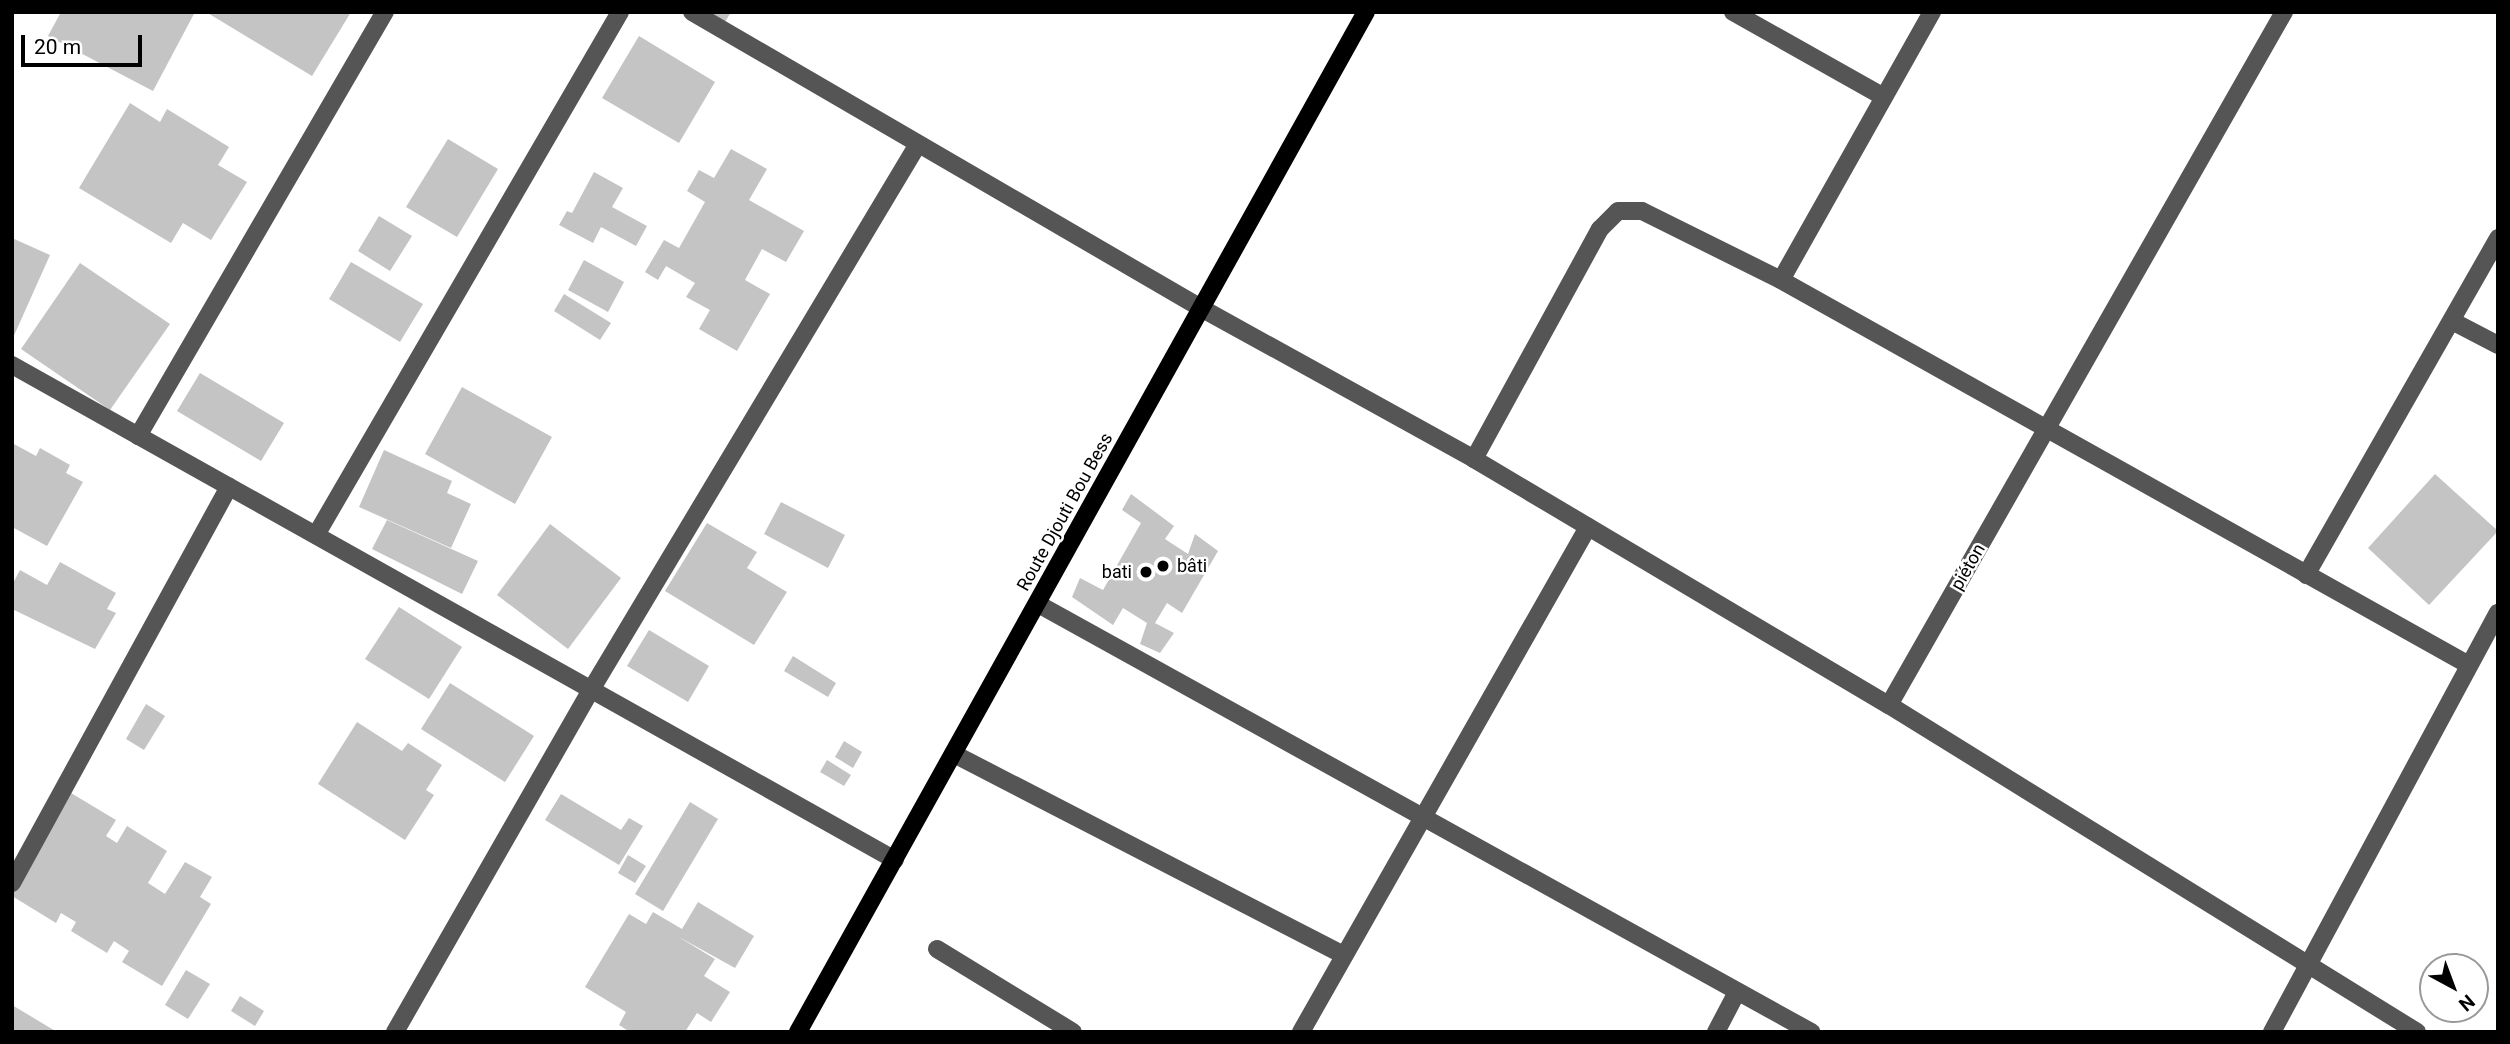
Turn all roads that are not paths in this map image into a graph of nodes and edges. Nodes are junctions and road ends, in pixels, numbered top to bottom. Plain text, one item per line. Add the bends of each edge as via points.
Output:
1 (385, 12) edge
2 (620, 12) edge
3 (692, 12) edge
4 (1366, 12) edge
5 (1733, 12) edge
6 (1932, 12) edge
7 (2284, 12) edge
8 (1884, 97) junction
9 (918, 144) junction
10 (2498, 238) edge
11 (1781, 281) junction
12 (1201, 308) junction
13 (2452, 321) junction
14 (2498, 345) edge
15 (12, 365) edge
16 (2047, 428) junction
17 (138, 436) junction
18 (1474, 459) junction
19 (229, 487) junction
20 (1588, 527) junction
21 (316, 536) junction
22 (2306, 575) junction
23 (1038, 604) junction
24 (2498, 613) edge
25 (2469, 665) junction
26 (591, 690) junction
27 (1888, 705) junction
28 (954, 754) junction
29 (1423, 817) junction
30 (895, 860) junction
31 (12, 883) edge
32 (937, 949) dead end
33 (1344, 956) junction
34 (2311, 964) junction
35 (1737, 992) junction
36 (395, 1032) edge
37 (798, 1032) edge
38 (1073, 1032) edge
39 (1301, 1032) edge
40 (1716, 1032) edge
41 (1811, 1032) edge
42 (2272, 1032) edge
43 (2417, 1032) edge

1 - 17 street
2 - 21 street
3 - 9 street
4 - 12 main road, Route Djouti Bou Bess
5 - 8 street
6 - 8 street
7 - 16 street, piéton
8 - 11 street
9 - 12 street
9 - 26 street
10 - 13 street
11 - 16 street
11 - 18 street via 1642,211 1618,211 1600,229
12 - 18 street
12 - 23 main road, Route Djouti Bou Bess
13 - 14 street
13 - 22 street
15 - 17 street
16 - 22 street
16 - 27 street, piéton
17 - 19 street
18 - 20 street
19 - 21 street
19 - 31 street
20 - 27 street
20 - 29 street
21 - 26 street
22 - 25 street
23 - 28 main road, Route Djouti Bou Bess
23 - 29 street
24 - 25 street
25 - 34 street
26 - 30 street
26 - 36 street
27 - 34 street
28 - 30 main road, Route Djouti Bou Bess
28 - 33 street
29 - 33 street
29 - 35 street
30 - 37 main road, Route Djouti Bou Bess
32 - 38 street
33 - 39 street
34 - 42 street
34 - 43 street
35 - 40 street
35 - 41 street

